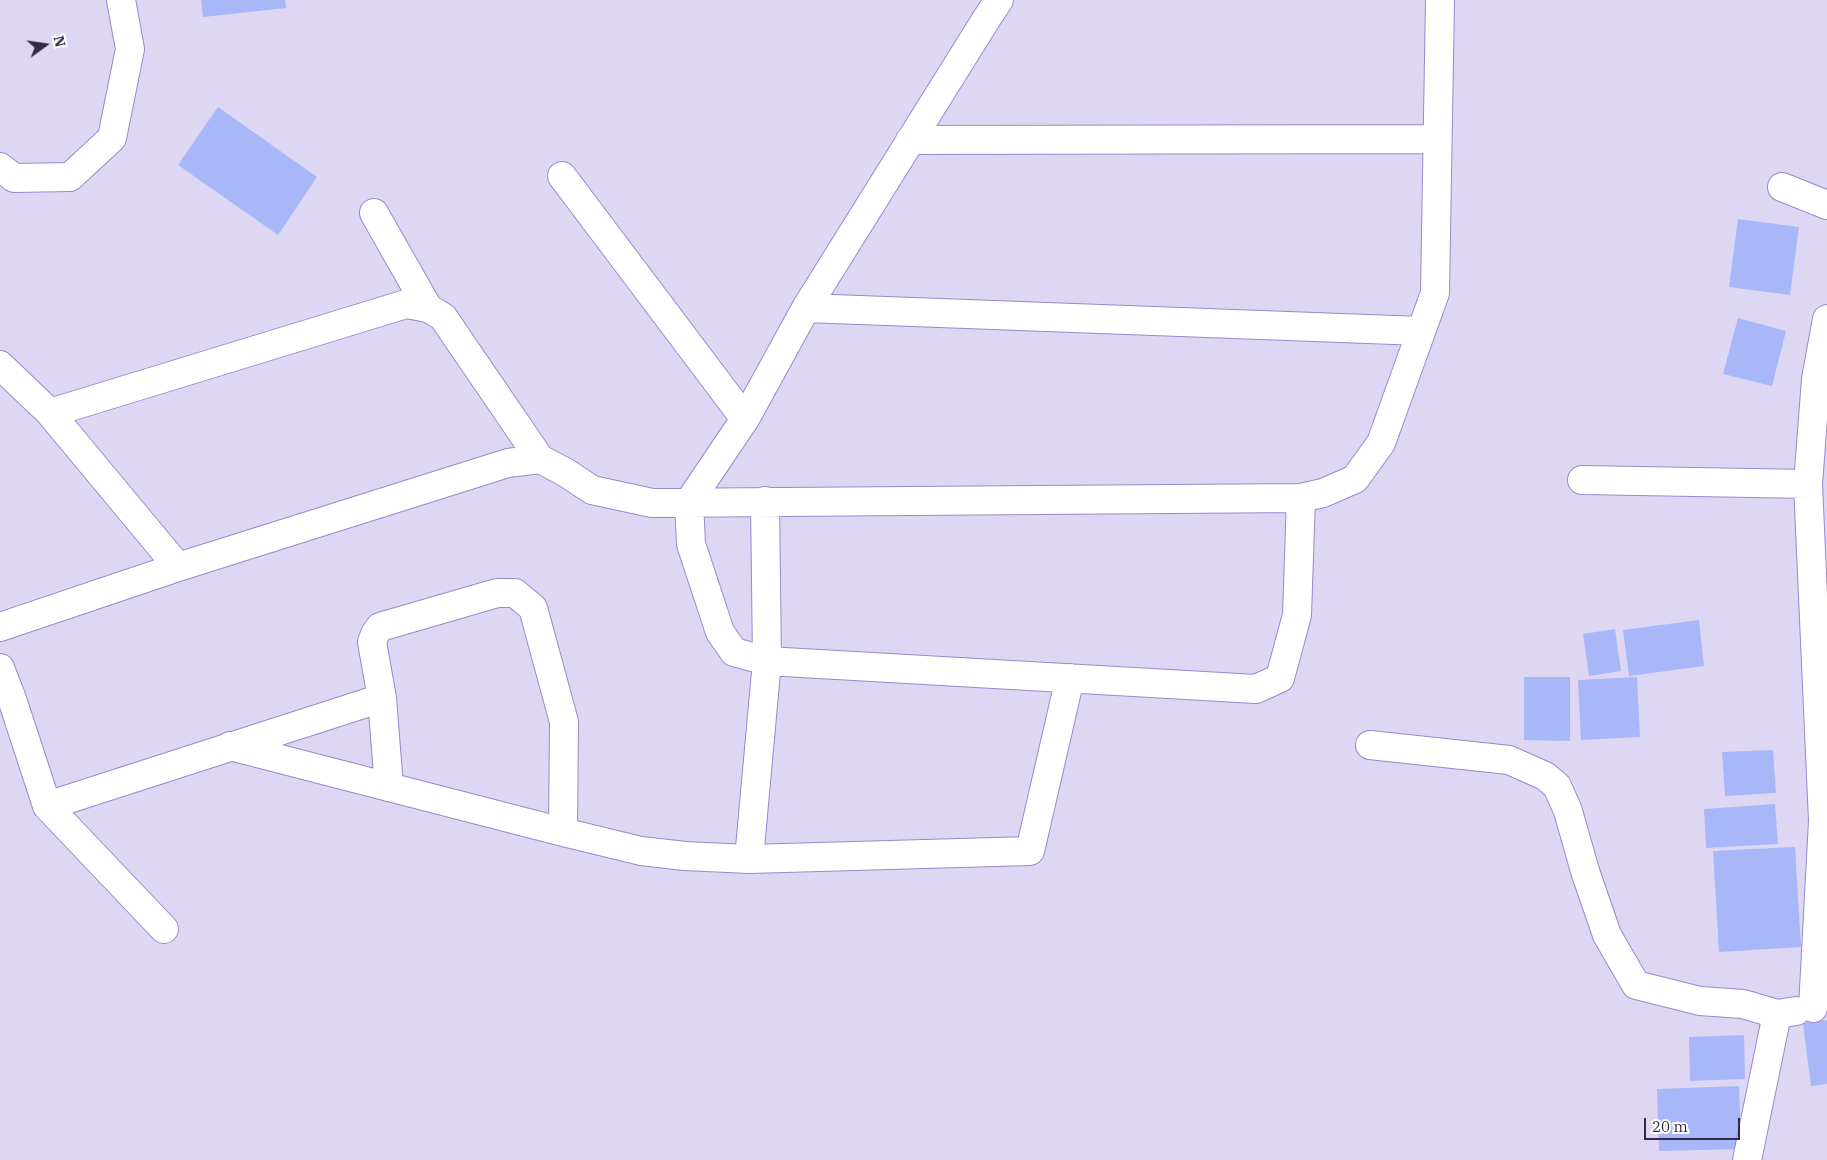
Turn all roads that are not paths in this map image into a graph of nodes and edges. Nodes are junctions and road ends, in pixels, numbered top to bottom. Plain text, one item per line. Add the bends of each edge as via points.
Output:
1 (121, 0) edge
2 (1000, 0) edge
3 (1440, 0) edge
4 (1437, 139) junction
5 (910, 140) junction
6 (0, 167) edge
7 (562, 176) dead end
8 (1782, 187) dead end
9 (1827, 205) edge
10 (374, 213) dead end
11 (428, 308) junction
12 (806, 308) junction
13 (1827, 320) edge
14 (1421, 331) junction
15 (0, 365) edge
16 (50, 413) junction
17 (745, 419) junction
18 (540, 459) junction
19 (1582, 480) dead end
20 (1808, 484) junction
21 (1302, 498) junction
22 (765, 501) junction
23 (689, 502) junction
24 (178, 567) junction
25 (0, 627) edge
26 (767, 661) junction
27 (0, 668) edge
28 (1070, 678) junction
29 (382, 698) junction
30 (1370, 745) dead end
31 (230, 746) junction
32 (389, 787) junction
33 (47, 806) junction
34 (563, 832) junction
35 (750, 859) junction
36 (164, 929) dead end
37 (1820, 1008) edge
38 (1777, 1014) junction
39 (1747, 1160) edge

1 - 6 street via 130,49 112,138 70,177 14,178
2 - 5 street
3 - 4 street
4 - 5 street
4 - 14 street via 1435,293
5 - 12 street
7 - 17 street
8 - 9 street
10 - 11 street
11 - 16 street via 406,304
11 - 18 street via 443,317
12 - 14 street
12 - 17 street
13 - 20 street via 1816,379
14 - 21 street via 1381,443 1354,479 1323,493
15 - 16 street
16 - 24 street
17 - 23 street
18 - 23 street via 592,490 652,502
18 - 24 street via 508,463
19 - 20 street
20 - 37 street via 1823,821
21 - 22 street
21 - 28 street via 1297,615 1280,678 1256,690
22 - 23 street
22 - 26 street
23 - 26 street via 691,544 720,632 734,652
24 - 25 street
26 - 28 street
26 - 35 street
27 - 33 street
28 - 35 street via 1030,852
29 - 31 street
29 - 32 street
29 - 34 street via 372,642 380,627 497,593 515,593 533,608 564,722
30 - 38 street via 1509,760 1545,776 1558,786 1607,935 1636,986 1700,1001 1743,1004
31 - 32 street
31 - 33 street
32 - 34 street
33 - 36 street
34 - 35 street via 641,851
37 - 38 street
38 - 39 street

